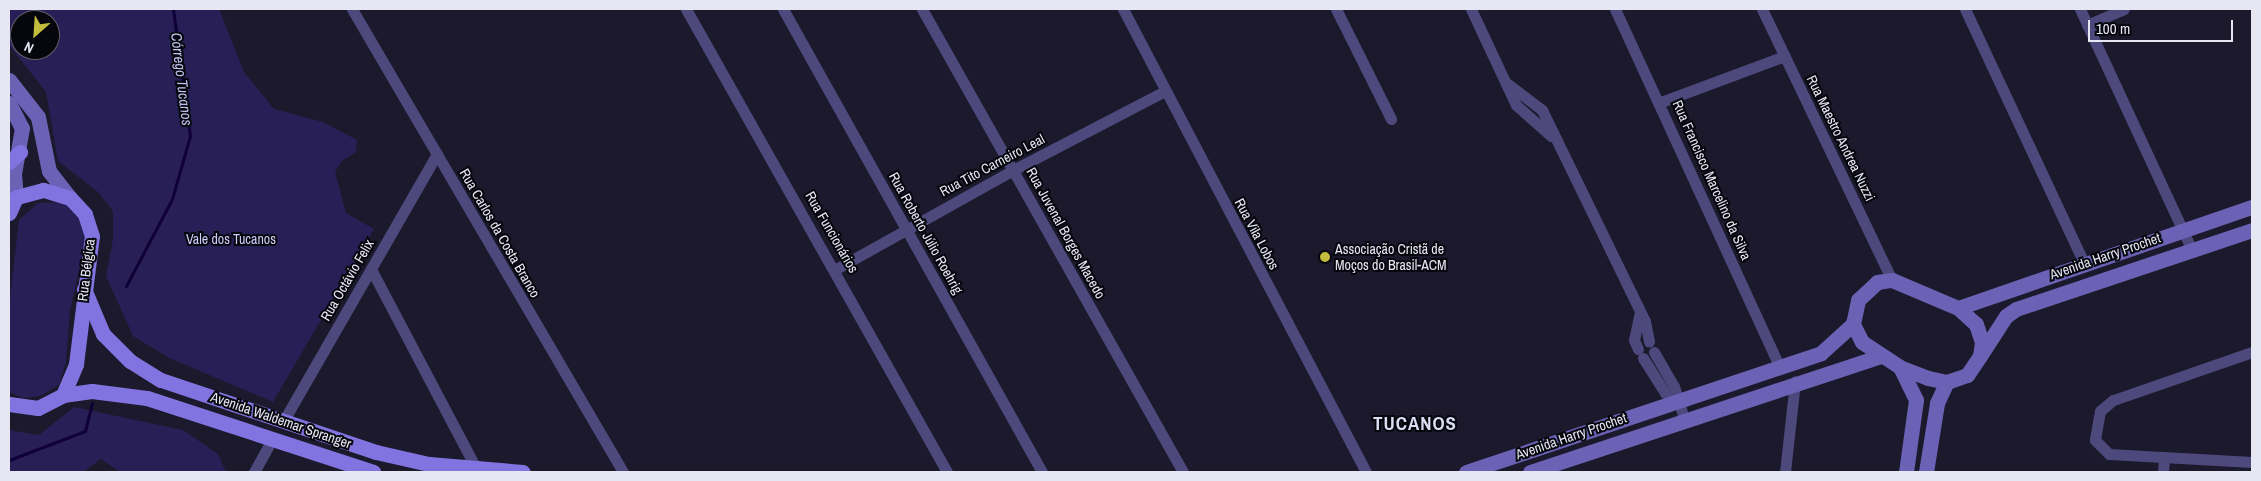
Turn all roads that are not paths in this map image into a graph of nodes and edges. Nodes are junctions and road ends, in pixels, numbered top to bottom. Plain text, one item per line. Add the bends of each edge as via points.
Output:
1 (352, 9) edge
2 (686, 9) edge
3 (783, 9) edge
4 (922, 9) edge
5 (1123, 9) edge
6 (1336, 9) edge
7 (1471, 9) edge
8 (1615, 9) edge
9 (1762, 9) edge
10 (1965, 9) edge
11 (2080, 9) edge
12 (2124, 9) edge
13 (2087, 25) junction
14 (1785, 56) junction
15 (9, 80) edge
16 (1508, 84) junction
17 (1165, 91) junction
18 (1533, 100) junction
19 (1661, 102) junction
20 (9, 103) edge
21 (1542, 110) junction
22 (1521, 112) junction
23 (1391, 119) dead end
24 (1530, 121) junction
25 (1554, 139) junction
26 (437, 154) junction
27 (14, 157) edge
28 (1013, 170) junction
29 (12, 194) edge
30 (70, 198) junction
31 (2252, 207) edge
32 (9, 213) edge
33 (906, 229) junction
34 (2183, 229) junction
35 (2252, 230) edge
36 (2192, 250) junction
37 (2084, 263) junction
38 (371, 269) junction
39 (836, 269) junction
40 (1892, 280) junction
41 (84, 290) junction
42 (1958, 308) junction
43 (1640, 312) junction
44 (1853, 324) junction
45 (1650, 343) junction
46 (1638, 349) junction
47 (2252, 352) edge
48 (1881, 356) junction
49 (1980, 356) junction
50 (1779, 366) junction
51 (1900, 367) junction
52 (1795, 382) junction
53 (1947, 382) junction
54 (63, 395) junction
55 (1676, 400) junction
56 (9, 404) edge
57 (1684, 419) junction
58 (284, 420) junction
59 (272, 439) junction
60 (2164, 457) junction
61 (2252, 462) edge
62 (477, 471) edge
63 (254, 472) edge
64 (373, 472) edge
65 (523, 472) edge
66 (623, 472) edge
67 (947, 472) edge
68 (1042, 472) edge
69 (1184, 472) edge
70 (1366, 472) edge
71 (1466, 472) edge
72 (1530, 472) edge
73 (1785, 472) edge
74 (1906, 472) edge
75 (1926, 472) edge
76 (2163, 472) edge

1 - 26 street, Rua Carlos da Costa Branco
2 - 39 street, Rua Funcionários
3 - 33 street, Rua Roberto Júlio Roehrig
4 - 28 street, Rua Juvenal Borges Macedo
5 - 17 street, Rua Vila Lobos
6 - 23 street
7 - 16 street
8 - 19 street, Rua Francisco Marcelino da Silva
9 - 14 street, Rua Maestro Andrea Nuzzi
10 - 37 street
11 - 13 street
12 - 13 street
13 - 34 street
14 - 19 street
14 - 40 street, Rua Maestro Andrea Nuzzi
15 - 30 street, Rua Bélgica via 38,117 49,171
16 - 18 street
16 - 22 street
17 - 28 street, Rua Tito Carneiro Leal
17 - 70 street, Rua Vila Lobos
18 - 21 street
18 - 22 street
19 - 50 street, Rua Francisco Marcelino da Silva
20 - 27 street via 22,128
21 - 24 street
21 - 25 street
22 - 24 street
24 - 25 street
25 - 43 street
26 - 38 street, Rua Octávio Felix
26 - 66 street, Rua Carlos da Costa Branco
27 - 29 street
28 - 33 street, Rua Tito Carneiro Leal
28 - 69 street, Rua Juvenal Borges Macedo
29 - 30 main road via 42,190
29 - 32 main road
30 - 41 main road, Rua Bélgica via 86,214 92,236
31 - 34 street, Avenida Harry Prochet
33 - 39 street, Rua Tito Carneiro Leal
33 - 68 street, Rua Roberto Júlio Roehrig
34 - 36 street
34 - 37 street, Avenida Harry Prochet
35 - 36 street, Avenida Harry Prochet
36 - 49 street, Avenida Harry Prochet via 2016,309 2006,316
37 - 42 street, Avenida Harry Prochet
38 - 58 street, Rua Octávio Felix
38 - 62 street
39 - 67 street, Rua Funcionários
40 - 42 street
40 - 44 street via 1877,282 1866,289 1858,300
41 - 54 main road, Rua Bélgica via 76,364
41 - 58 main road, Avenida Waldemar Spranger via 104,334 130,361 161,380
42 - 49 street via 1969,316 1980,334
43 - 45 street
43 - 46 street
44 - 48 street via 1862,342
44 - 50 street, Avenida Harry Prochet via 1821,353
45 - 46 street
45 - 55 street via 1674,386
46 - 55 street via 1665,394
47 - 60 street via 2114,400 2100,411 2095,440 2109,454
48 - 51 street
48 - 52 street, Avenida Harry Prochet
49 - 53 street via 1967,375
50 - 55 street, Avenida Harry Prochet
51 - 53 street
51 - 74 street via 1916,400
52 - 57 street, Avenida Harry Prochet
52 - 73 street
53 - 75 street via 1938,403
54 - 56 main road via 38,408
54 - 59 main road, Avenida Waldemar Spranger via 92,392 147,398
55 - 57 street
55 - 71 street, Avenida Harry Prochet
57 - 72 street, Avenida Harry Prochet
58 - 62 main road, Avenida Waldemar Spranger via 376,452
59 - 63 street
59 - 64 main road, Avenida Waldemar Spranger
60 - 61 street
60 - 76 street
62 - 65 main road, Avenida Waldemar Spranger

